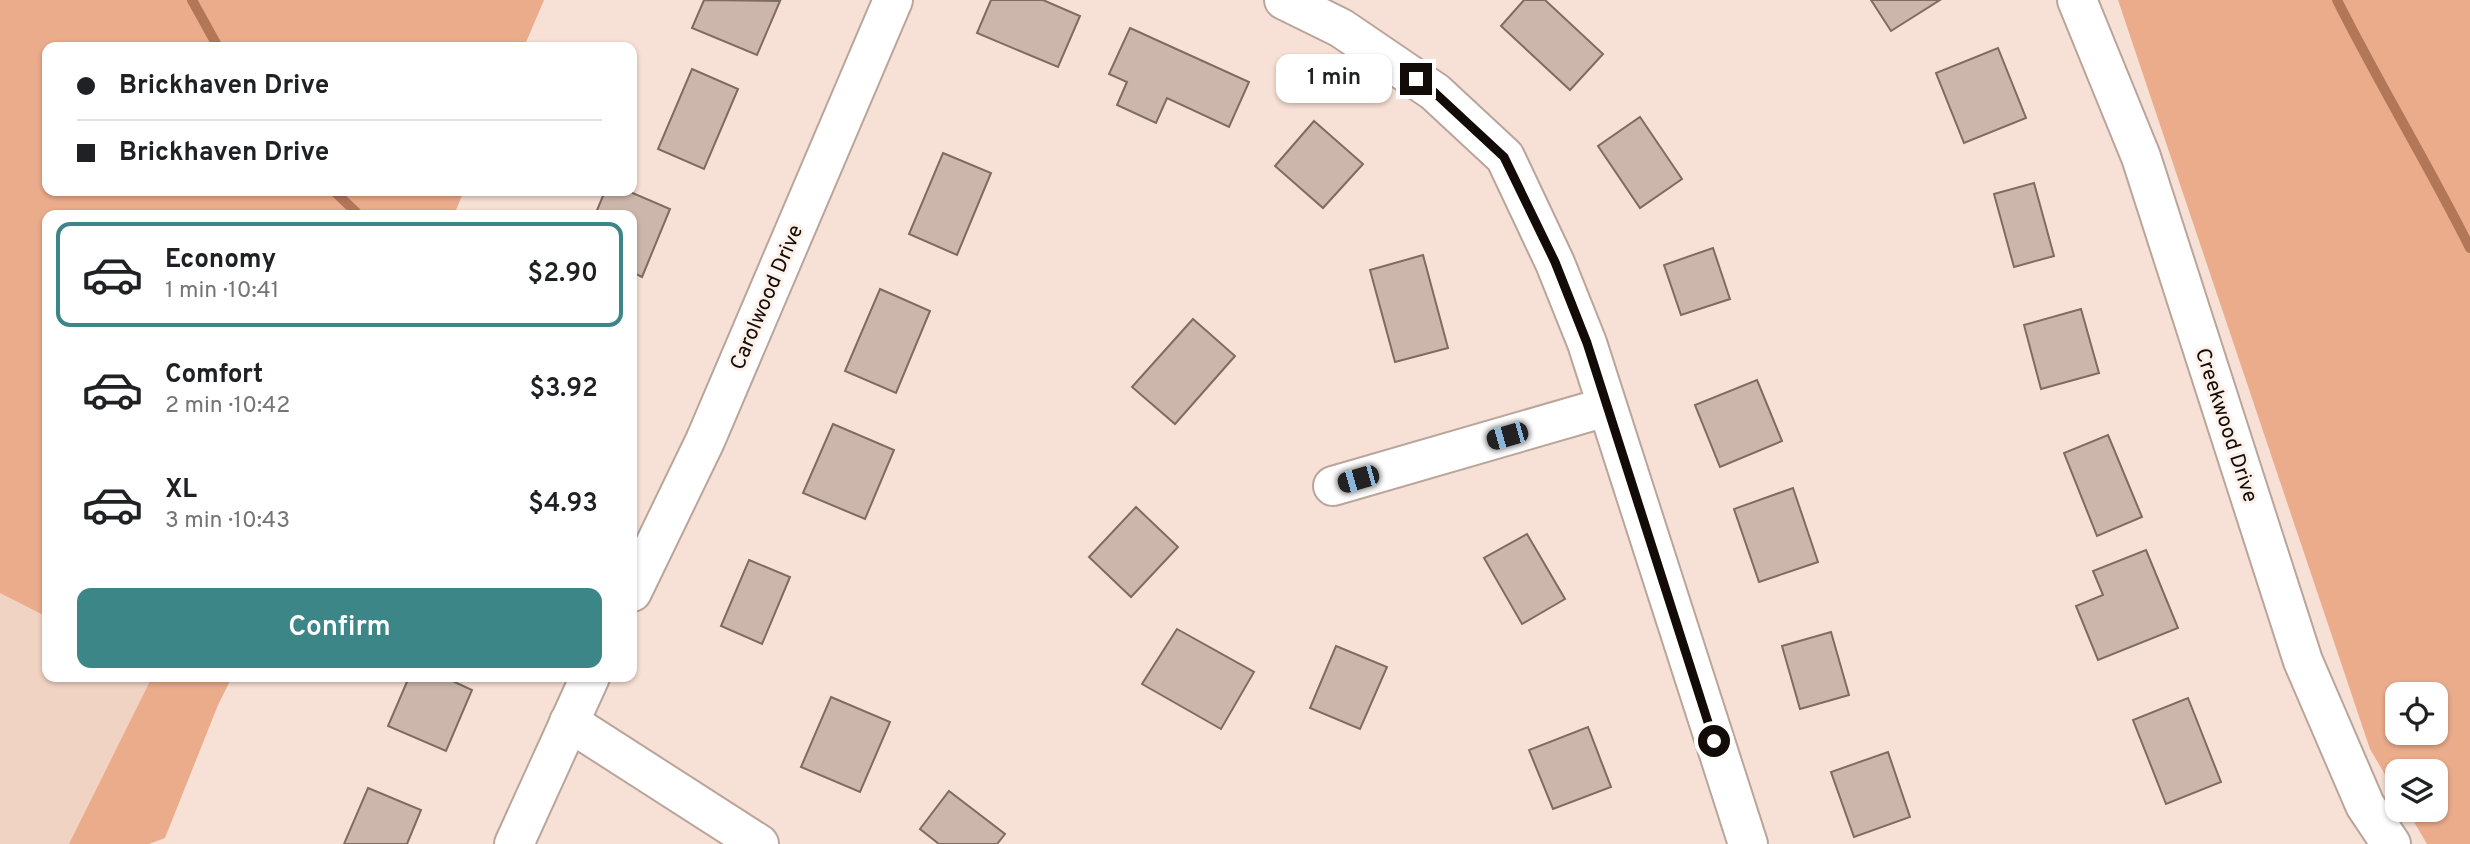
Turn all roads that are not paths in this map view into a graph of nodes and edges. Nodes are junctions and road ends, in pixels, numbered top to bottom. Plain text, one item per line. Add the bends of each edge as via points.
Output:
1 (893, 0) edge
2 (1284, 0) edge
3 (2077, 0) edge
4 (1606, 407) junction
5 (1333, 486) dead end
6 (637, 582) edge
7 (588, 682) edge
8 (569, 722) junction
9 (514, 844) edge
10 (759, 844) edge
11 (1748, 844) edge
12 (2391, 844) edge

1 - 6 street, Carolwood Drive via 705,441
2 - 4 street via 1340,28 1434,92 1504,157 1555,262
3 - 12 street, Creekwood Drive via 2141,157 2303,662 2365,805
4 - 5 street
4 - 11 street
7 - 8 street
8 - 9 street
8 - 10 street

